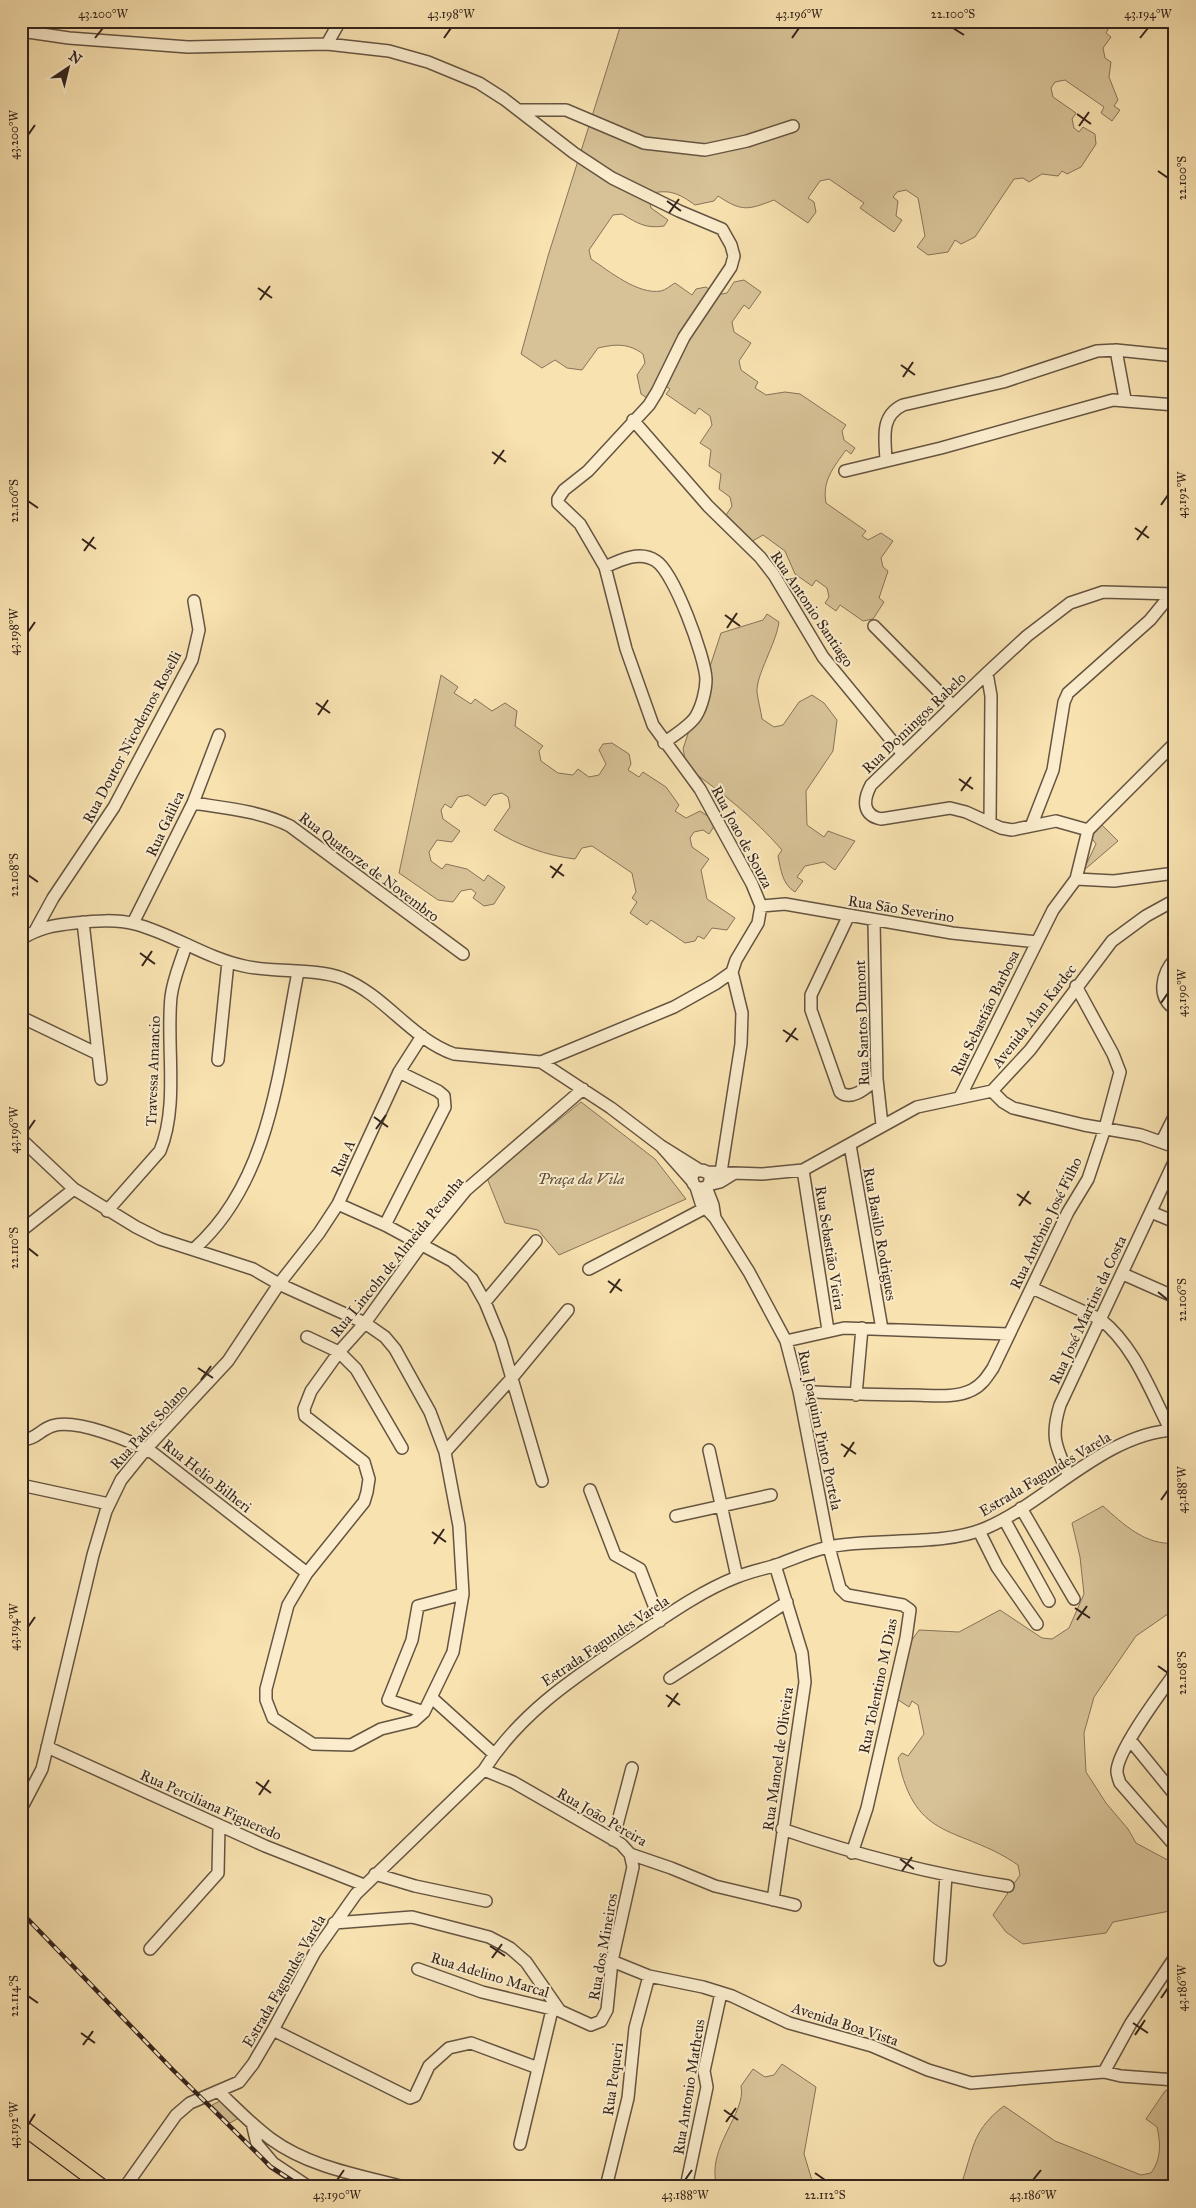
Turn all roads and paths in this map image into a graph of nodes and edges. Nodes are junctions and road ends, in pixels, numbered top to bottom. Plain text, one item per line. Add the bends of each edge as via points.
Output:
1 (340, 21) edge
2 (21, 32) edge
3 (327, 44) junction
4 (519, 110) junction
5 (793, 126) dead end
6 (1116, 350) junction
7 (1175, 356) edge
8 (1125, 399) junction
9 (1175, 405) edge
10 (632, 420) junction
11 (886, 460) junction
12 (845, 471) dead end
13 (605, 567) junction
14 (1173, 593) edge
15 (194, 601) dead end
16 (874, 626) dead end
17 (987, 673) junction
18 (952, 705) junction
19 (219, 735) dead end
20 (664, 743) junction
21 (1175, 743) edge
22 (902, 753) junction
23 (193, 803) junction
24 (990, 823) junction
25 (1032, 824) junction
26 (1088, 830) junction
27 (1175, 873) edge
28 (1076, 879) junction
29 (1175, 900) edge
30 (761, 906) junction
31 (848, 916) junction
32 (874, 921) junction
33 (82, 922) junction
34 (133, 923) junction
35 (34, 931) junction
36 (21, 939) edge
37 (1037, 942) junction
38 (186, 945) junction
39 (463, 954) dead end
40 (1175, 959) edge
41 (228, 962) junction
42 (298, 972) junction
43 (732, 972) junction
44 (1076, 986) junction
45 (1175, 1009) edge
46 (21, 1017) edge
47 (422, 1036) junction
48 (98, 1054) junction
49 (218, 1060) dead end
50 (540, 1062) junction
51 (399, 1072) junction
52 (101, 1079) dead end
53 (878, 1079) junction
54 (583, 1090) junction
55 (992, 1091) junction
56 (960, 1097) junction
57 (1175, 1115) edge
58 (882, 1125) junction
59 (1105, 1128) junction
60 (21, 1139) edge
61 (1162, 1141) junction
62 (850, 1144) junction
63 (661, 1146) junction
64 (1175, 1147) edge
65 (1175, 1160) edge
66 (803, 1170) junction
67 (703, 1171) junction
68 (721, 1172) junction
69 (734, 1174) junction
70 (701, 1185) junction
71 (74, 1189) junction
72 (338, 1204) junction
73 (705, 1208) junction
74 (107, 1211) junction
75 (1151, 1212) junction
76 (715, 1218) junction
77 (1175, 1222) edge
78 (385, 1225) junction
79 (24, 1229) edge
80 (536, 1240) dead end
81 (422, 1244) junction
82 (194, 1249) junction
83 (589, 1269) dead end
84 (1123, 1274) junction
85 (279, 1284) junction
86 (1032, 1288) junction
87 (1175, 1297) edge
88 (485, 1302) junction
89 (568, 1310) dead end
90 (1100, 1319) junction
91 (365, 1323) junction
92 (862, 1328) junction
93 (882, 1329) junction
94 (828, 1330) junction
95 (1008, 1334) junction
96 (307, 1337) dead end
97 (786, 1341) junction
98 (340, 1352) junction
99 (21, 1376) edge
100 (511, 1379) junction
101 (21, 1383) edge
102 (799, 1391) junction
103 (856, 1395) junction
104 (1173, 1430) edge
105 (21, 1440) edge
106 (402, 1448) dead end
107 (146, 1449) junction
108 (709, 1450) dead end
109 (444, 1452) junction
110 (1069, 1476) junction
111 (542, 1481) dead end
112 (21, 1485) edge
113 (590, 1490) dead end
114 (771, 1495) dead end
115 (109, 1504) junction
116 (722, 1508) junction
117 (1020, 1508) junction
118 (676, 1516) dead end
119 (1004, 1519) junction
120 (979, 1531) junction
121 (829, 1547) junction
122 (774, 1565) junction
123 (307, 1573) junction
124 (736, 1577) junction
125 (463, 1594) junction
126 (1074, 1599) dead end
127 (1049, 1601) dead end
128 (786, 1602) junction
129 (660, 1621) junction
130 (1037, 1624) dead end
131 (1175, 1672) edge
132 (670, 1678) dead end
133 (432, 1698) junction
134 (424, 1712) junction
135 (1131, 1741) junction
136 (47, 1747) junction
137 (494, 1754) junction
138 (632, 1768) dead end
139 (484, 1770) junction
140 (25, 1795) edge
141 (1175, 1795) edge
142 (21, 1809) edge
143 (219, 1825) junction
144 (782, 1829) junction
145 (613, 1840) junction
146 (1175, 1846) edge
147 (852, 1853) junction
148 (630, 1854) junction
149 (375, 1874) junction
150 (946, 1876) junction
151 (364, 1885) junction
152 (1008, 1886) dead end
153 (773, 1900) junction
154 (486, 1901) dead end
155 (795, 1906) dead end
156 (334, 1923) junction
157 (150, 1949) dead end
158 (1175, 1956) edge
159 (940, 1960) dead end
160 (612, 1961) junction
161 (418, 1969) dead end
162 (649, 1976) junction
163 (721, 1993) junction
164 (556, 2010) junction
165 (273, 2030) junction
166 (538, 2068) junction
167 (1104, 2072) junction
168 (1175, 2080) edge
169 (219, 2092) junction
170 (252, 2123) junction
171 (21, 2126) edge
172 (520, 2144) dead end
173 (103, 2187) edge
174 (125, 2187) edge
175 (309, 2187) edge
176 (404, 2187) edge
177 (606, 2187) edge
178 (686, 2187) edge

1 - 3 street
2 - 3 street via 188,47
3 - 4 street via 389,51 428,62 478,83
4 - 5 street via 566,110 644,143 705,150
4 - 10 street via 612,178 722,229 731,245 734,256 728,274 684,337 649,405
6 - 7 street
6 - 8 street
6 - 11 street via 1097,350 1004,382 896,408 884,428
8 - 9 street
8 - 11 street via 1101,402 941,448
10 - 13 street, Rua Joao de Souza via 588,471 558,499 558,503 580,524
10 - 22 street, Rua Antonio Santiago via 689,485 760,557 823,657
11 - 12 street
13 - 20 street, Rua Joao de Souza via 639,689 653,726
13 - 20 street via 624,558 639,556 656,560 670,578 692,628 704,667 704,692 695,717
14 - 17 street, Rua Domingos Rabelo via 1103,592 1070,603
14 - 25 street via 1150,620 1068,694 1053,770
15 - 35 street, Rua Doutor Nicodemos Roselli via 198,630 192,660 114,807
16 - 18 street
17 - 18 street, Rua Domingos Rabelo
17 - 24 street via 991,696
18 - 22 street, Rua Domingos Rabelo
19 - 23 street, Rua Galilea
20 - 30 street, Rua Joao de Souza via 700,789
21 - 26 street
22 - 24 street, Rua Domingos Rabelo via 871,785 865,796 867,811 874,817 881,819 950,808
23 - 34 street, Rua Galilea
23 - 39 street, Rua Quatorze de Novembro via 255,813 290,826
24 - 25 street, Rua Domingos Rabelo via 1012,830
25 - 26 street, Rua Domingos Rabelo via 1056,821
26 - 28 street
27 - 28 street via 1114,881
28 - 37 street, Rua Sebastião Barbosa
29 - 44 street, Avenida Alan Kardec via 1122,933
30 - 31 street, Rua São Severino via 785,904
30 - 43 street, Rua Joao de Souza via 758,923
31 - 32 street, Rua São Severino
31 - 53 street via 816,982 811,1010 840,1092 850,1095
32 - 37 street, Rua São Severino
32 - 53 street, Rua Santos Dumont
33 - 34 street
33 - 35 street
33 - 48 street
34 - 38 street
35 - 36 street
37 - 56 street, Rua Sebastião Barbosa
38 - 41 street
38 - 74 street, Travessa Amancio via 171,998 168,1112 163,1143 160,1151
40 - 45 street via 1162,987 1167,1003
41 - 42 street
41 - 49 street
42 - 47 street via 327,975 354,984
42 - 82 street via 267,1127 233,1204 216,1228
43 - 50 street via 674,1007
43 - 68 street via 742,1013 741,1044
44 - 55 street, Avenida Alan Kardec via 1030,1050
44 - 59 street, Rua Antônio José Filho via 1120,1068
46 - 48 street
47 - 50 street via 454,1054
47 - 51 street, Rua A
48 - 52 street
50 - 54 street
51 - 72 street, Rua A
51 - 78 street via 438,1091 444,1096 445,1107
53 - 58 street, Rua Santos Dumont
54 - 63 street
54 - 81 street, Rua Lincoln de Almeida Pecanha via 466,1190
55 - 56 street, Avenida Alan Kardec
55 - 59 street via 1013,1108
56 - 58 street, Avenida Alan Kardec via 917,1107
57 - 61 street
58 - 62 street, Avenida Alan Kardec
59 - 61 street
59 - 86 street, Rua Antônio José Filho via 1088,1180 1068,1212
60 - 71 street
61 - 64 street
62 - 66 street, Avenida Alan Kardec
62 - 93 street, Rua Basillo Rodrigues
63 - 67 street
63 - 70 street
65 - 75 street, Rua José Martins da Costa
66 - 69 street, Avenida Alan Kardec
66 - 94 street, Rua Sebastião Vieira
67 - 68 street
67 - 70 street via 709,1176
68 - 69 street
69 - 70 street via 720,1182
70 - 73 street, Rua Joaquim Pinto Portela via 699,1198
70 - 76 street, Rua Joaquim Pinto Portela via 713,1205
71 - 74 street
71 - 79 street
72 - 78 street
72 - 85 street, Rua A via 320,1233
73 - 76 street, Rua Joaquim Pinto Portela
73 - 83 street
74 - 82 street via 160,1239
75 - 77 street
75 - 84 street, Rua José Martins da Costa
76 - 97 street, Rua Joaquim Pinto Portela
78 - 81 street
80 - 88 street
81 - 88 street via 452,1261 472,1280
81 - 91 street, Rua Lincoln de Almeida Pecanha
82 - 85 street via 253,1269
84 - 87 street
84 - 90 street, Rua José Martins da Costa
85 - 91 street
85 - 107 street, Rua Padre Solano via 228,1361
86 - 90 street
86 - 95 street, Rua Antônio José Filho
88 - 100 street via 501,1341
89 - 100 street
90 - 104 street via 1116,1333 1133,1357
90 - 110 street, Rua José Martins da Costa via 1055,1422 1055,1446
91 - 98 street, Rua Lincoln de Almeida Pecanha
91 - 109 street via 385,1337 402,1358 430,1412
92 - 93 street
92 - 94 street
92 - 103 street
93 - 95 street
94 - 97 street
95 - 103 street, Rua Antônio José Filho via 984,1381 974,1389 945,1396
96 - 98 street
97 - 102 street, Rua Joaquim Pinto Portela
98 - 106 street via 356,1369
98 - 123 street, Rua Lincoln de Almeida Pecanha via 311,1391 304,1414 364,1462 369,1479 364,1502
99 - 101 street
100 - 109 street
100 - 111 street
102 - 103 street, Rua Antônio José Filho
102 - 121 street, Rua Joaquim Pinto Portela
104 - 110 street, Estrada Fagundes Varela via 1123,1445
105 - 107 street, Rua Helio Bilheri via 30,1440 52,1426 74,1425 133,1442
107 - 115 street, Rua Padre Solano via 121,1480
107 - 123 street, Rua Helio Bilheri
108 - 116 street
109 - 125 street via 459,1526
110 - 117 street, Estrada Fagundes Varela
112 - 115 street
113 - 129 street via 615,1555 640,1569
114 - 116 street
115 - 136 street, Rua Padre Solano via 93,1555
116 - 118 street
116 - 124 street
117 - 119 street, Estrada Fagundes Varela
117 - 126 street
119 - 120 street, Estrada Fagundes Varela
119 - 127 street
120 - 121 street, Estrada Fagundes Varela
120 - 130 street via 997,1568
121 - 122 street, Estrada Fagundes Varela
121 - 147 street, Rua Tolentino M Dias via 842,1592 903,1605 910,1610 867,1808
122 - 124 street, Estrada Fagundes Varela
122 - 128 street, Rua Manoel de Oliveira
123 - 134 street via 288,1605 266,1689 266,1700 273,1718 313,1744 330,1746 351,1745 381,1729 414,1721
124 - 129 street, Estrada Fagundes Varela
125 - 133 street via 453,1652
125 - 134 street via 418,1606 412,1640 388,1700
128 - 132 street
128 - 144 street, Rua Manoel de Oliveira via 802,1653 805,1682
129 - 137 street, Estrada Fagundes Varela via 567,1682 545,1700
131 - 135 street
133 - 134 street
133 - 137 street
135 - 141 street
135 - 146 street via 1119,1760 1117,1772 1120,1783
136 - 140 street, Rua Padre Solano via 42,1769
136 - 143 street, Rua Perciliana Figueredo
137 - 139 street, Estrada Fagundes Varela
138 - 145 street
139 - 145 street, Rua João Pereira via 513,1782
139 - 149 street, Estrada Fagundes Varela
140 - 142 street, Rua Padre Solano
143 - 151 street, Rua Perciliana Figueredo via 309,1865
143 - 157 street via 218,1873
144 - 147 street
144 - 153 street, Rua Manoel de Oliveira
145 - 148 street, Rua João Pereira
147 - 150 street
148 - 153 street, Rua João Pereira via 715,1886
148 - 160 street, Rua dos Mineiros via 633,1867
149 - 151 street, Estrada Fagundes Varela
149 - 154 street
150 - 152 street
150 - 159 street
151 - 156 street, Estrada Fagundes Varela
153 - 155 street, Rua João Pereira
156 - 164 street via 412,1917 489,1937 510,1948 526,1962
156 - 165 street, Estrada Fagundes Varela
158 - 167 street via 1131,2023
160 - 162 street, Avenida Boa Vista
160 - 164 street, Rua dos Mineiros via 607,2010 601,2021 591,2025
161 - 164 street, Rua Adelino Marcal via 482,1992
162 - 163 street, Avenida Boa Vista
162 - 177 street, Rua Pequeri via 635,2028 628,2098
163 - 167 street, Avenida Boa Vista via 789,2024 872,2046 928,2070 971,2083
163 - 178 street, Rua Antonio Matheus via 704,2070 707,2087
164 - 166 street
165 - 166 street via 410,2098 429,2066 449,2048 471,2043
165 - 169 street, Estrada Fagundes Varela via 239,2082
166 - 172 street
167 - 168 street, Avenida Boa Vista
169 - 170 street
169 - 174 street, Estrada Fagundes Varela via 190,2103 176,2114
170 - 175 street via 257,2144 273,2163
170 - 176 street via 295,2153 349,2173
171 - 173 main road

